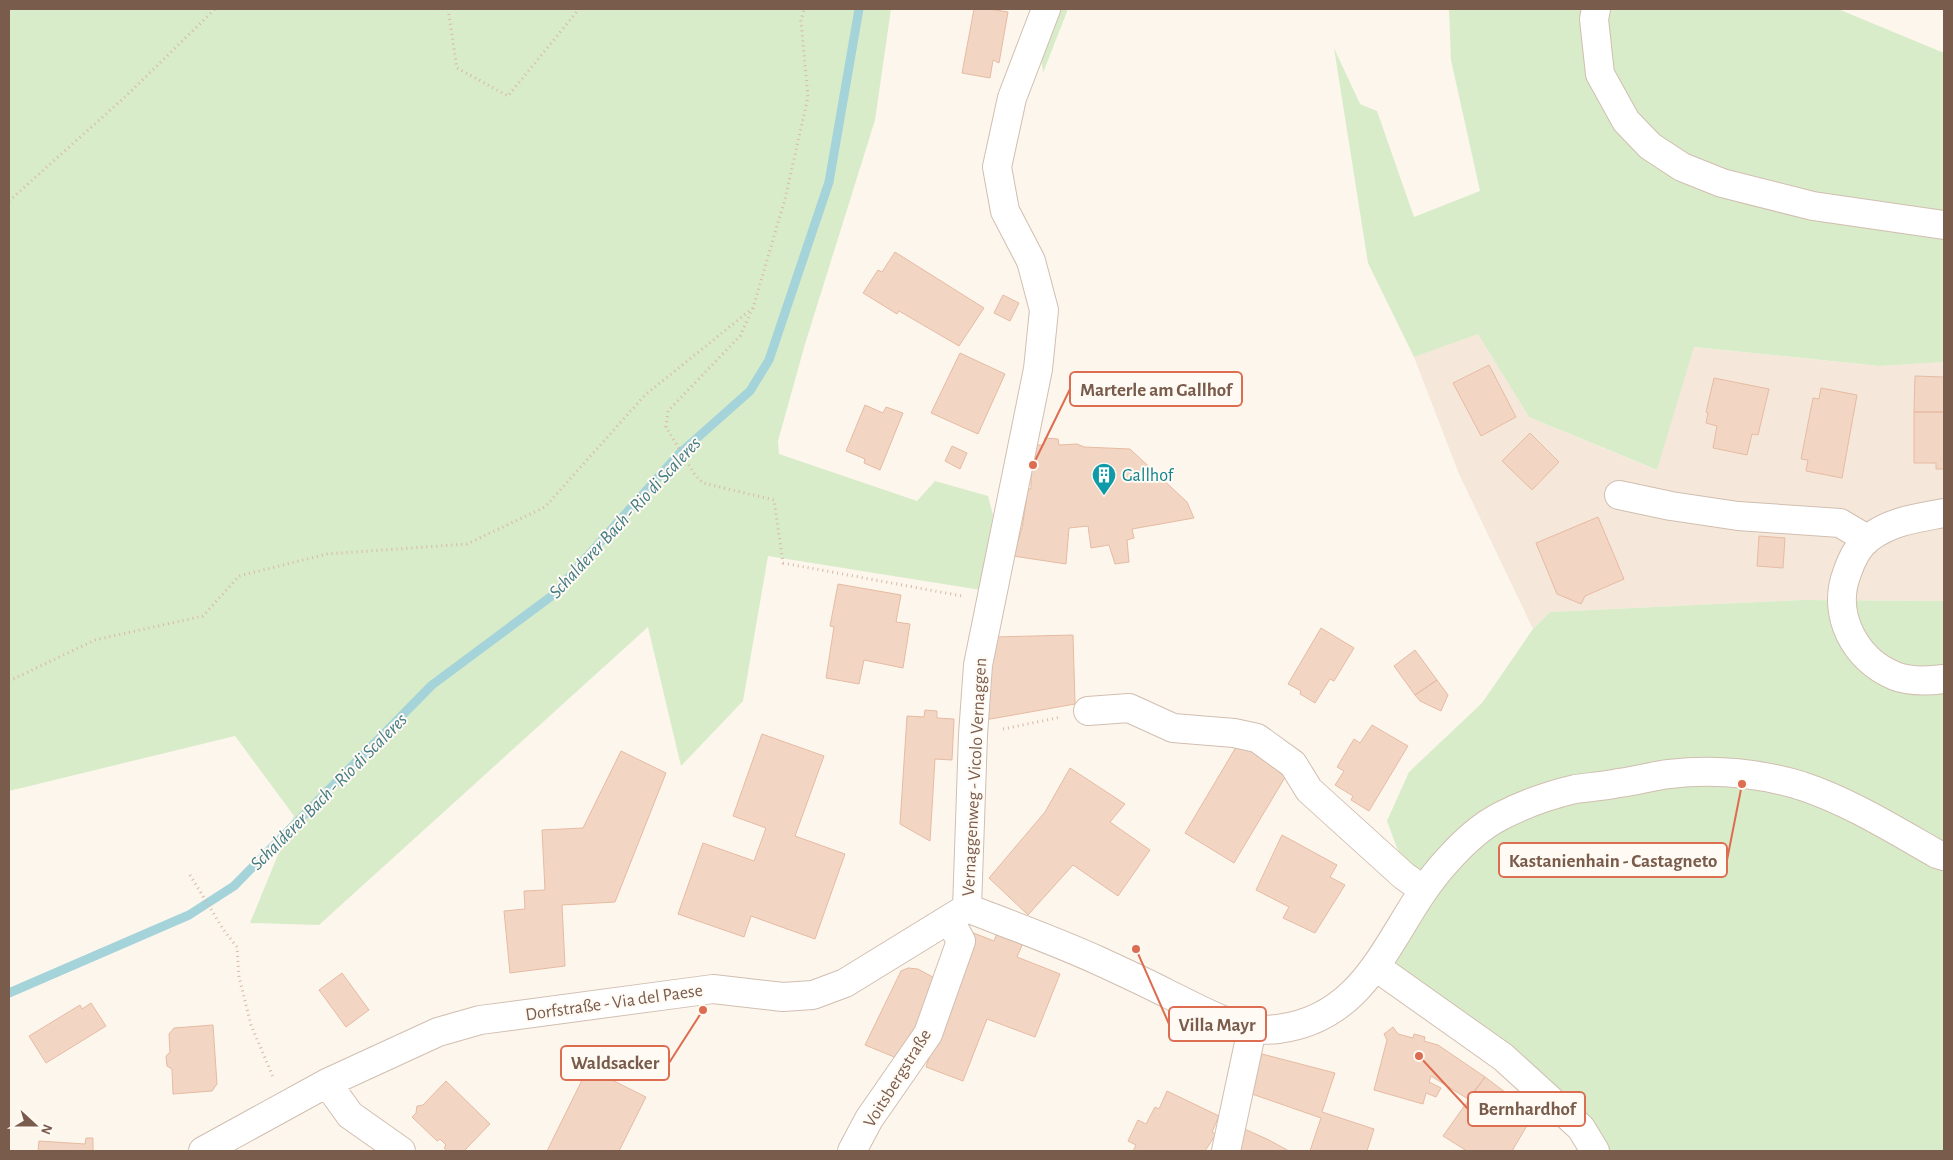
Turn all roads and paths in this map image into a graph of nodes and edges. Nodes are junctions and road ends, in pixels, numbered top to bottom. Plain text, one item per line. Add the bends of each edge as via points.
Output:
1 (215, 9) edge
2 (448, 9) edge
3 (579, 9) edge
4 (804, 9) edge
5 (1046, 9) edge
6 (1596, 9) edge
7 (9, 201) edge
8 (1944, 225) edge
9 (753, 308) junction
10 (1619, 495) dead end
11 (1944, 513) edge
12 (1867, 539) junction
13 (990, 601) junction
14 (1944, 679) edge
15 (9, 681) edge
16 (1088, 712) joint
17 (973, 736) junction
18 (1944, 856) edge
19 (190, 875) dead end
20 (1424, 890) junction
21 (958, 914) junction
22 (1376, 967) junction
23 (1252, 1029) junction
24 (327, 1083) junction
25 (285, 1104) junction
26 (203, 1151) edge
27 (401, 1151) edge
28 (852, 1151) edge
29 (1226, 1151) edge
30 (1595, 1151) edge

1 - 7 path via 126,96
2 - 3 path via 457,68 508,96
4 - 9 path via 801,21 808,97 786,199
5 - 13 street, Vernaggenweg - Vicolo Vernaggen via 1012,98 997,167 1005,211 1031,261 1044,310 1038,370
6 - 8 street via 1594,19 1600,74 1626,121 1650,146 1682,167 1722,183 1813,206
9 - 13 path via 740,336 668,411 666,427 695,474 704,483 774,500 784,563
9 - 15 path via 645,395 545,507 467,544 327,554 239,576 203,616 95,640
10 - 12 street via 1738,516 1840,523
11 - 12 street via 1904,520
12 - 14 street via 1852,559 1843,583 1844,621 1853,640 1862,654 1879,668 1896,676 1917,680
13 - 17 street, Vernaggenweg - Vicolo Vernaggen via 978,665
16 - 17 path
16 - 20 street via 1129,708 1173,728 1257,738 1293,764 1310,790 1404,876
17 - 21 street, Vernaggenweg - Vicolo Vernaggen
18 - 20 street via 1835,798 1800,786 1751,775 1717,772 1669,774 1574,790 1535,801 1500,816 1445,862
19 - 25 path via 222,929 237,947 239,977 251,1025
20 - 22 street
21 - 23 street via 1096,960 1218,1018
21 - 24 street, Dorfstraße - Via del Paese via 845,982 813,994 783,997 713,989 480,1020 438,1032
21 - 28 street, Voitsbergstraße via 961,941 928,1034 869,1119
22 - 23 street via 1342,1004 1316,1020 1275,1030
22 - 30 street via 1503,1057 1581,1128
23 - 29 street
24 - 25 street, Dorfstraße - Via del Paese
24 - 27 street via 350,1115
25 - 26 street, Dorfstraße - Via del Paese

